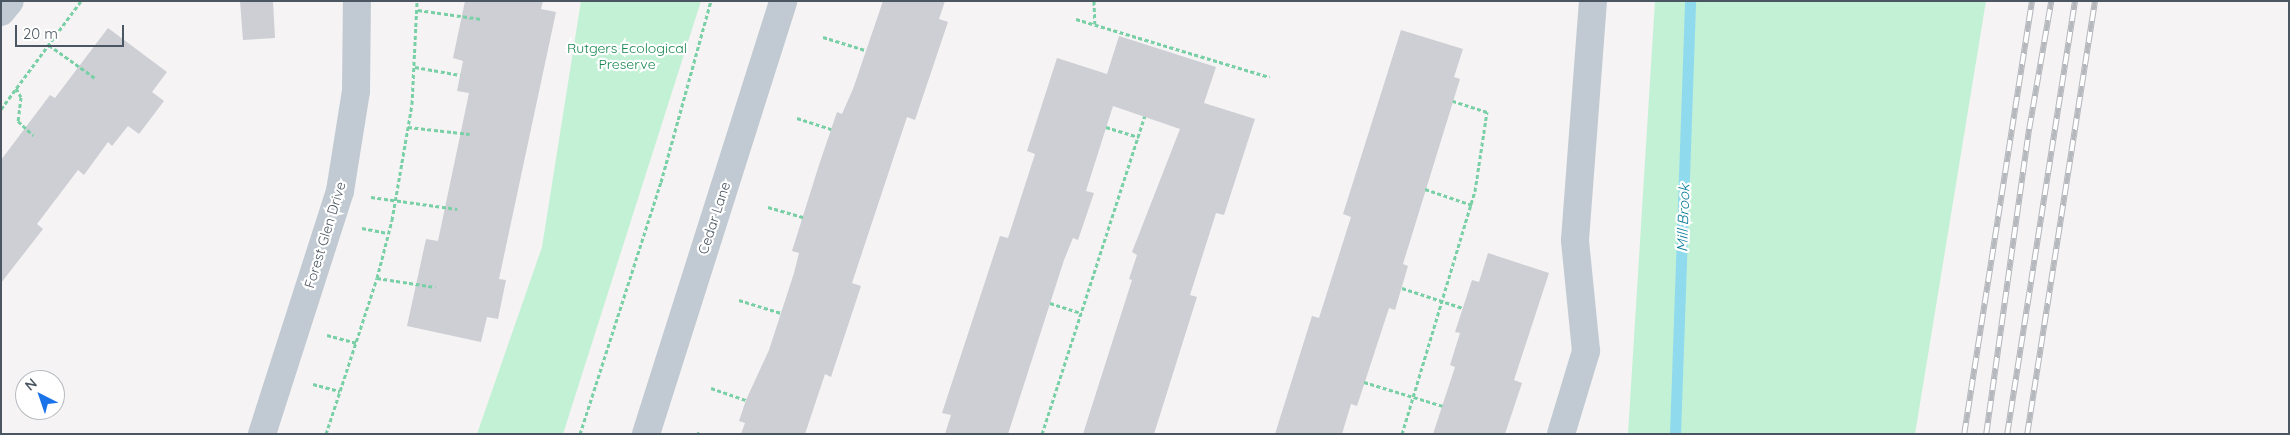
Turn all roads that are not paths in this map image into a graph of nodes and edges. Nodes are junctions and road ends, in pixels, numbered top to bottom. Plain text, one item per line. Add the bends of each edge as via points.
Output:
1 (10, 1) edge
2 (357, 1) edge
3 (783, 1) edge
4 (1593, 1) edge
5 (1, 12) edge
6 (262, 434) edge
7 (646, 434) edge
8 (1561, 434) edge

1 - 5 street
2 - 6 street, Forest Glen Drive via 356,91 338,197
3 - 7 street, Cedar Lane
4 - 8 street via 1575,240 1586,351

